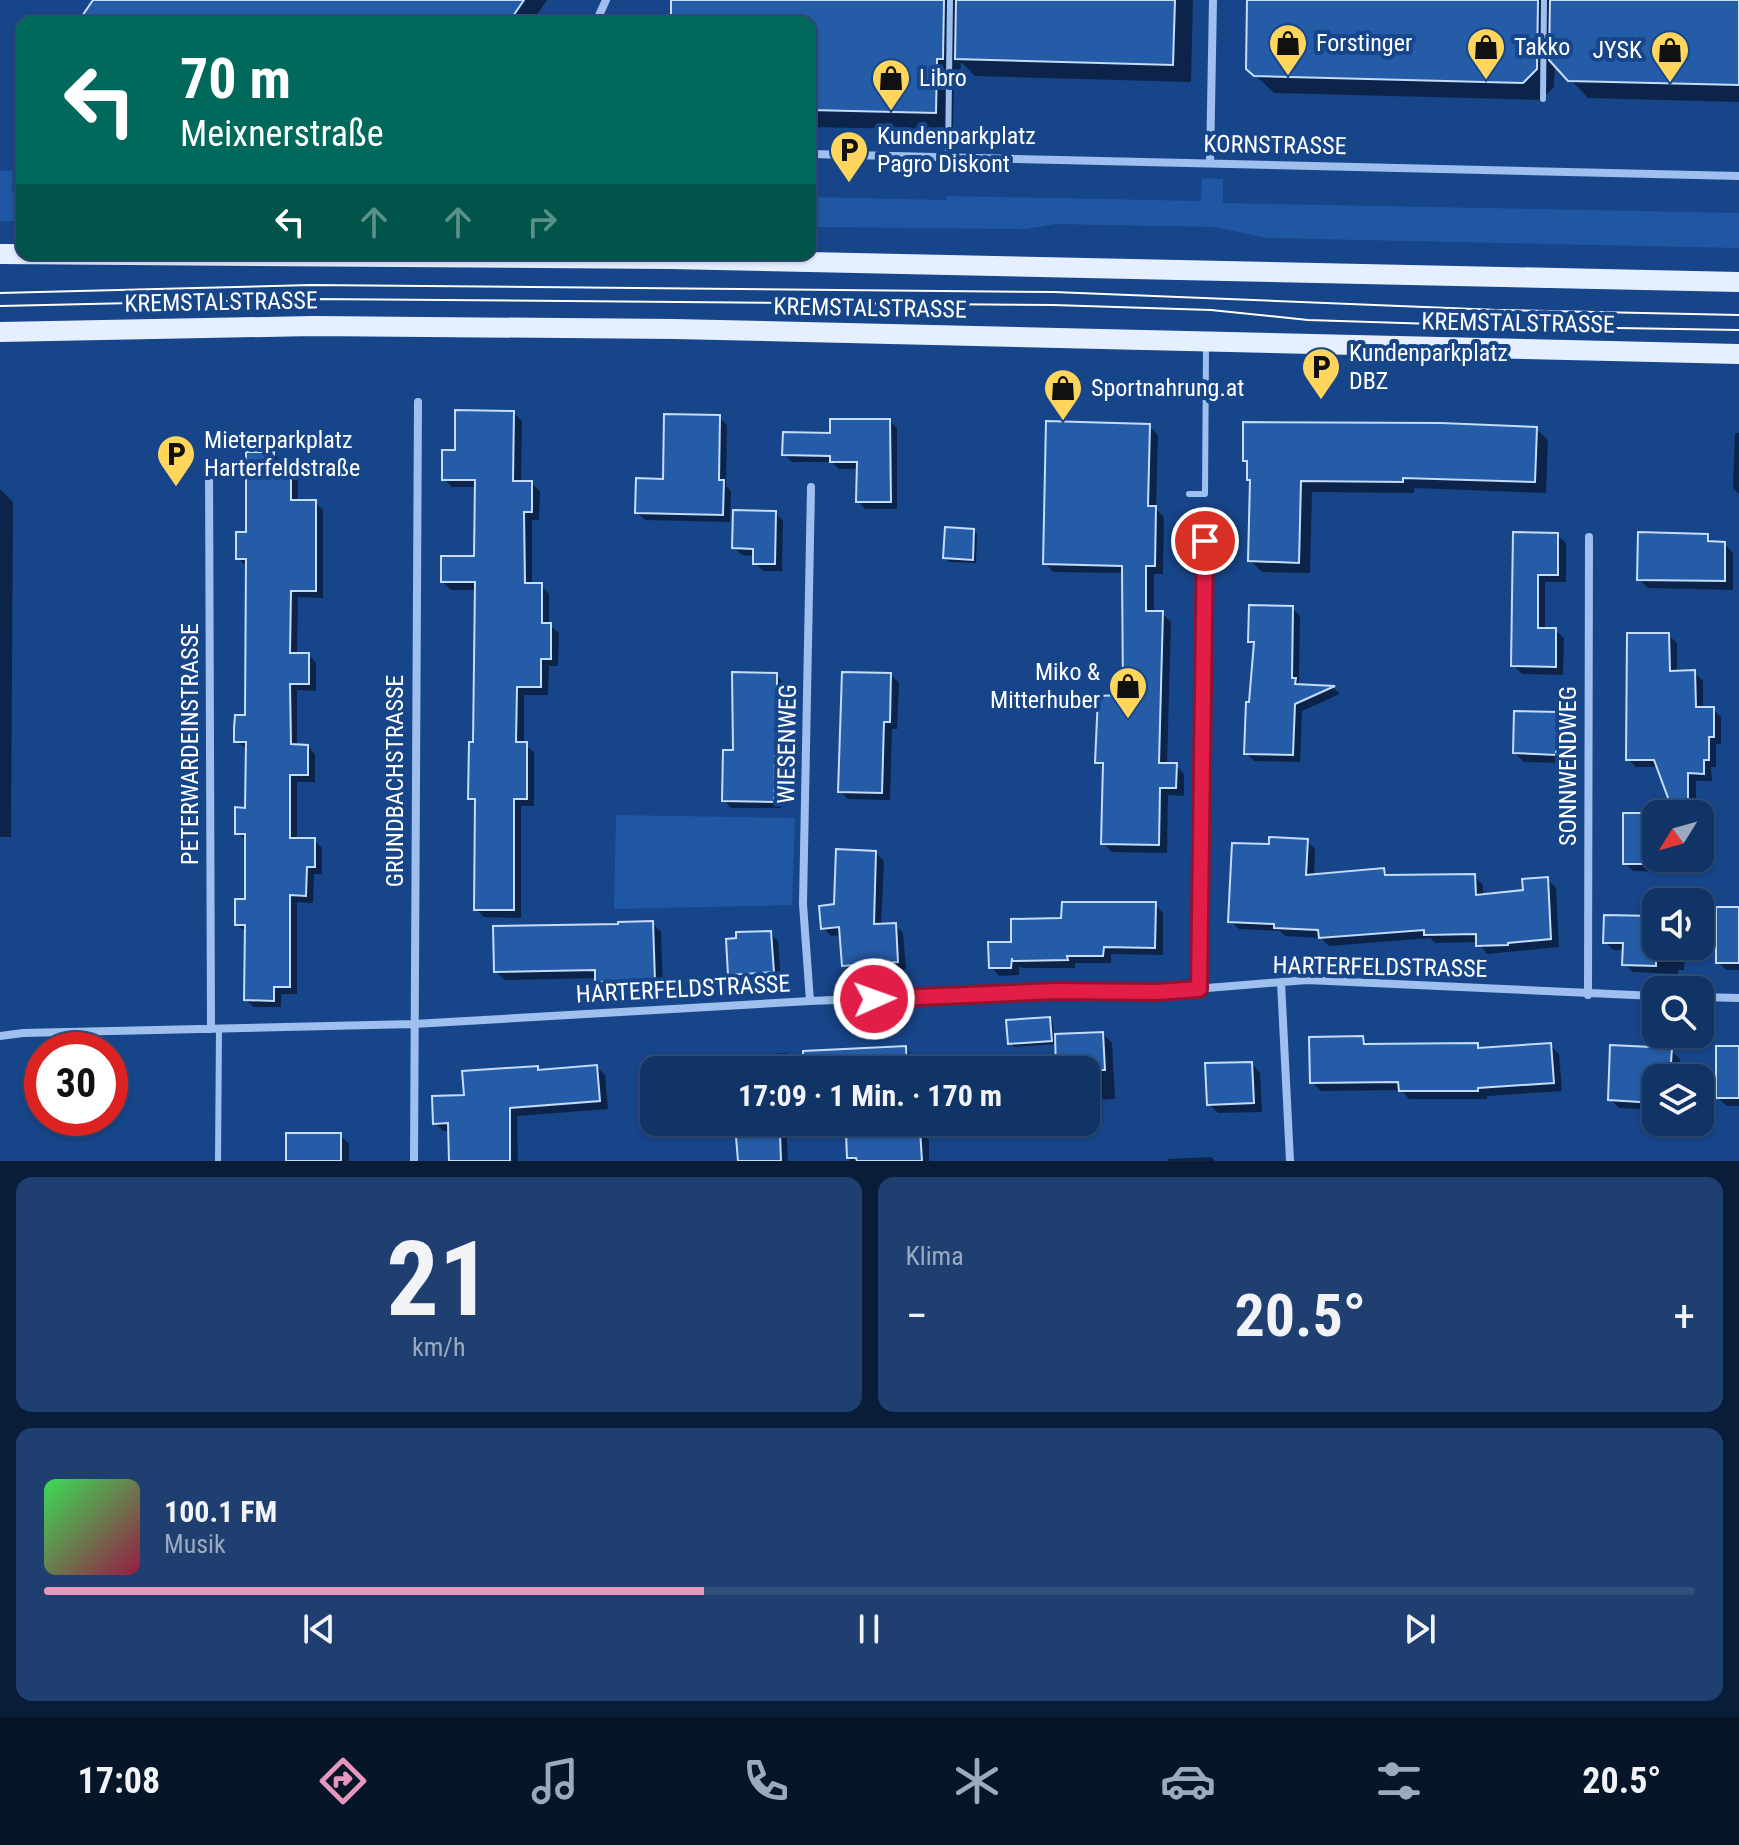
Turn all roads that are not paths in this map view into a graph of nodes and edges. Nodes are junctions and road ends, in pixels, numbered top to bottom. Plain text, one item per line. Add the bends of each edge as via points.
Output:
1 (950, 0) edge
2 (1213, 0) edge
3 (1544, 0) edge
4 (1543, 99) dead end
5 (816, 154) edge
6 (948, 157) junction
7 (1210, 163) junction
8 (1739, 176) edge
9 (716, 260) edge
10 (1739, 282) edge
11 (0, 332) edge
12 (1206, 342) junction
13 (1739, 354) edge
14 (418, 402) dead end
15 (209, 460) dead end
16 (811, 487) dead end
17 (1189, 494) dead end
18 (1206, 525) dead end
19 (1589, 537) dead end
20 (1281, 982) junction
21 (1199, 989) junction
22 (1588, 995) junction
23 (1642, 996) edge
24 (1714, 997) edge
25 (1739, 998) edge
26 (810, 1001) junction
27 (414, 1024) junction
28 (215, 1028) junction
29 (0, 1036) edge
30 (218, 1161) edge
31 (414, 1161) edge
32 (1290, 1161) edge

1 - 6 lane
2 - 7 street
3 - 4 lane
5 - 6 street, KORNSTRASSE
6 - 7 street, KORNSTRASSE
7 - 8 street, KORNSTRASSE
9 - 10 main road, KREMSTALSTRASSE
11 - 12 main road, KREMSTALSTRASSE via 329,326
12 - 13 main road, KREMSTALSTRASSE
12 - 17 lane via 1205,494
14 - 27 street, GRUNDBACHSTRASSE
15 - 28 street, PETERWARDEINSTRASSE
16 - 26 street, WIESENWEG via 803,904
18 - 21 street
19 - 22 street, SONNWENDWEG
20 - 21 street, HARTERFELDSTRASSE
20 - 22 street, HARTERFELDSTRASSE
20 - 32 street
21 - 26 street, HARTERFELDSTRASSE
22 - 23 street, HARTERFELDSTRASSE
24 - 25 street
26 - 27 street, HARTERFELDSTRASSE
27 - 28 street, HARTERFELDSTRASSE
27 - 31 street, GRUNDBACHSTRASSE
28 - 29 street, HARTERFELDSTRASSE
28 - 30 lane

